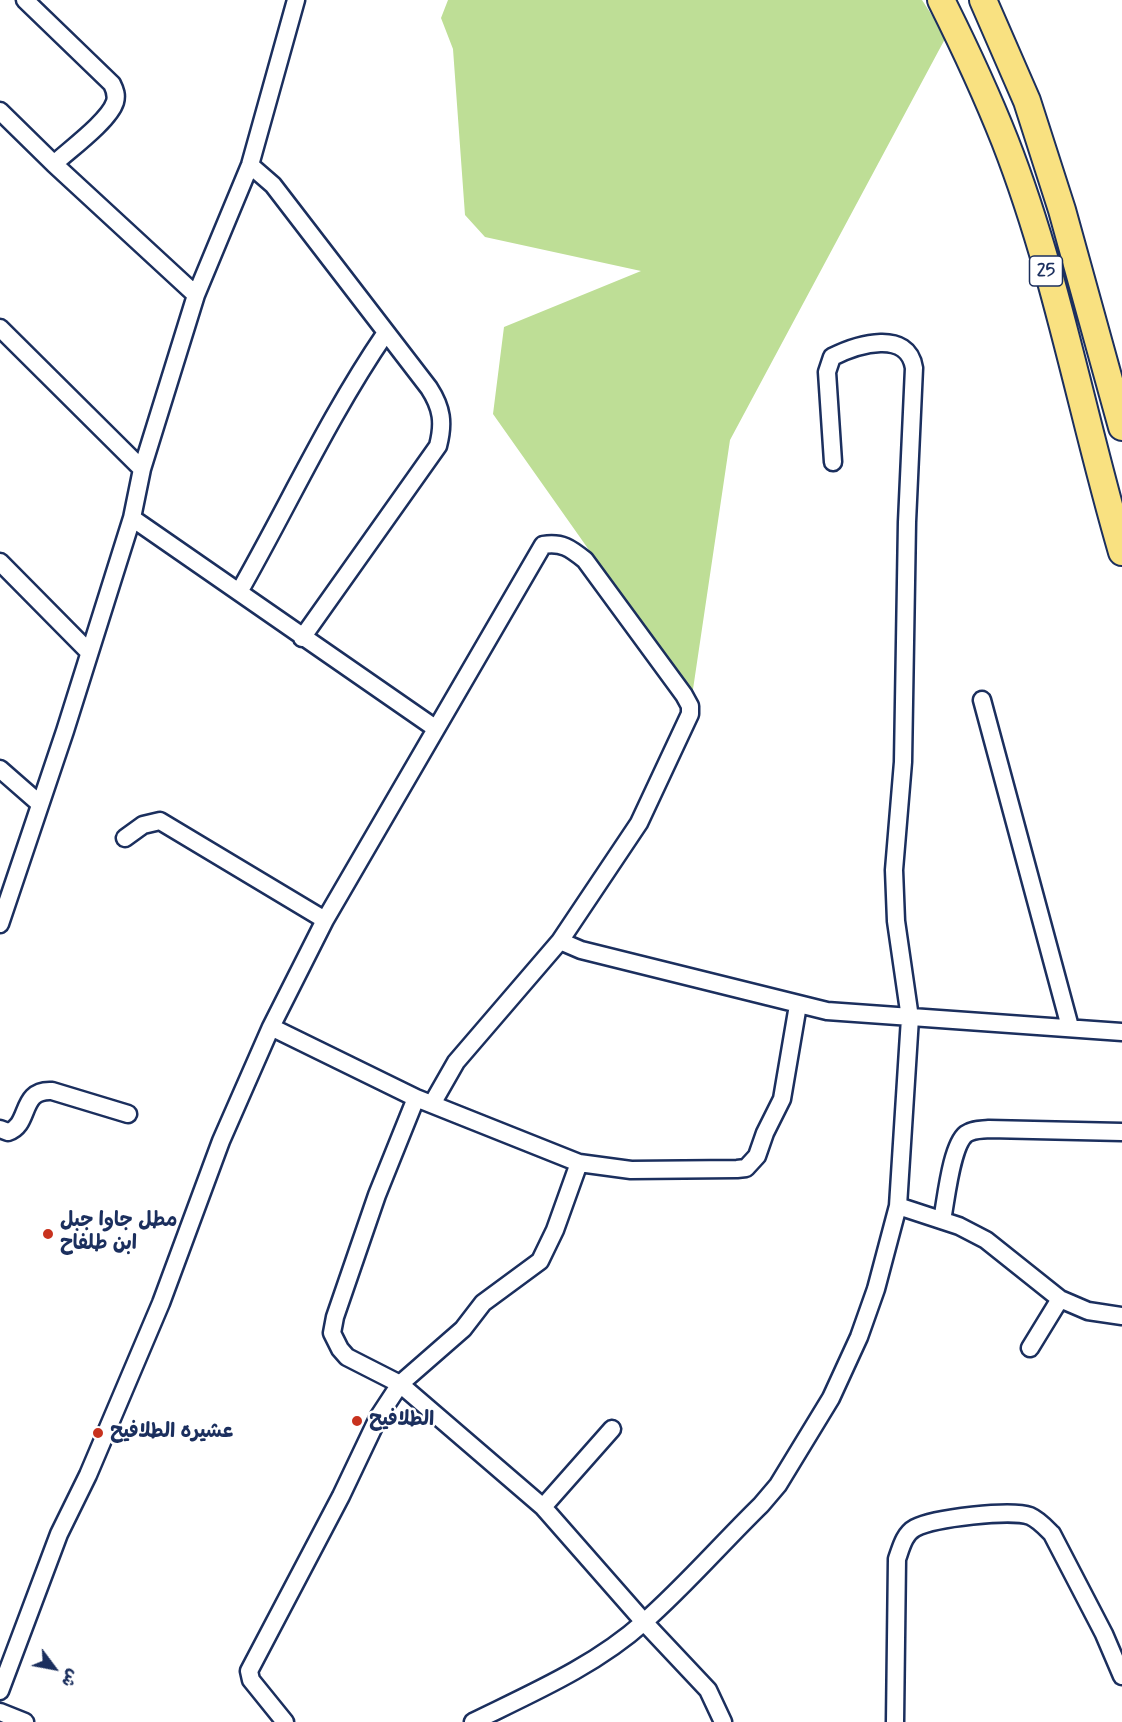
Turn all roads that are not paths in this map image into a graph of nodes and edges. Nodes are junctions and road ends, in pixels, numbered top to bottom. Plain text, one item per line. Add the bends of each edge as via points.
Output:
1 (25, 0) edge
2 (296, 0) edge
3 (941, 0) edge
4 (983, 0) edge
5 (0, 111) edge
6 (54, 164) junction
7 (250, 165) junction
8 (196, 295) junction
9 (0, 328) edge
10 (385, 334) junction
11 (1122, 427) edge
12 (833, 462) dead end
13 (142, 469) junction
14 (132, 518) junction
15 (1122, 552) edge
16 (0, 562) edge
17 (239, 592) junction
18 (302, 638) junction
19 (89, 652) junction
20 (982, 700) dead end
21 (435, 728) junction
22 (0, 769) edge
23 (40, 804) junction
24 (125, 838) dead end
25 (325, 920) junction
26 (0, 924) edge
27 (560, 941) junction
28 (798, 1005) junction
29 (910, 1018) junction
30 (272, 1027) junction
31 (1070, 1027) junction
32 (1122, 1032) edge
33 (424, 1101) junction
34 (128, 1114) dead end
35 (0, 1129) edge
36 (1122, 1132) edge
37 (579, 1163) junction
38 (898, 1206) junction
39 (942, 1220) junction
40 (1060, 1299) junction
41 (1122, 1316) edge
42 (1029, 1348) dead end
43 (400, 1384) junction
44 (612, 1429) dead end
45 (543, 1507) junction
46 (644, 1623) junction
47 (1122, 1676) edge
48 (0, 1691) edge
49 (0, 1712) edge
50 (25, 1722) edge
51 (285, 1722) edge
52 (473, 1722) edge
53 (723, 1722) edge
54 (895, 1722) edge

1 - 6 street via 116,91 111,111
2 - 7 street
3 - 15 highway, 25 via 1001,132 1032,222
4 - 11 highway, 25 via 1027,101
5 - 6 street
6 - 8 street
7 - 8 street
7 - 10 street via 273,185
8 - 13 street
9 - 13 street
10 - 17 street via 339,405
10 - 18 street via 438,403 443,418 438,446
12 - 29 street via 827,372 832,357 873,343 903,346 912,355 915,368 907,522 903,762 894,870 896,921
13 - 14 street
14 - 17 street
14 - 19 street
16 - 19 street
17 - 18 street
18 - 21 street
19 - 23 street
20 - 31 street
21 - 25 street
21 - 27 street via 543,545 557,543 585,560 684,694 690,714 639,823
22 - 23 street
23 - 26 street
24 - 25 street via 143,825 160,821
25 - 30 street
27 - 28 street via 581,950
27 - 33 street
28 - 29 street
28 - 37 street via 782,1099 751,1164 737,1169 631,1170
29 - 31 street
29 - 38 street
30 - 33 street
30 - 48 street via 221,1141 156,1313 88,1475 58,1534
31 - 32 street
33 - 37 street
33 - 43 street via 377,1195 332,1333 347,1357
34 - 35 street via 42,1090 32,1098 17,1127 8,1132
36 - 39 street via 975,1130 965,1135 956,1150
37 - 43 street via 540,1261 483,1304 463,1329
38 - 39 street
38 - 46 street via 859,1337 812,1431 761,1505
39 - 40 street via 986,1240
40 - 41 street via 1088,1311
40 - 42 street
43 - 45 street
43 - 51 street via 379,1416 249,1671 251,1680
44 - 45 street
45 - 46 street
46 - 52 street via 562,1678
46 - 53 street via 708,1690
47 - 54 street via 1052,1534 1040,1522 1016,1513 935,1522 907,1534 897,1559
49 - 50 street

